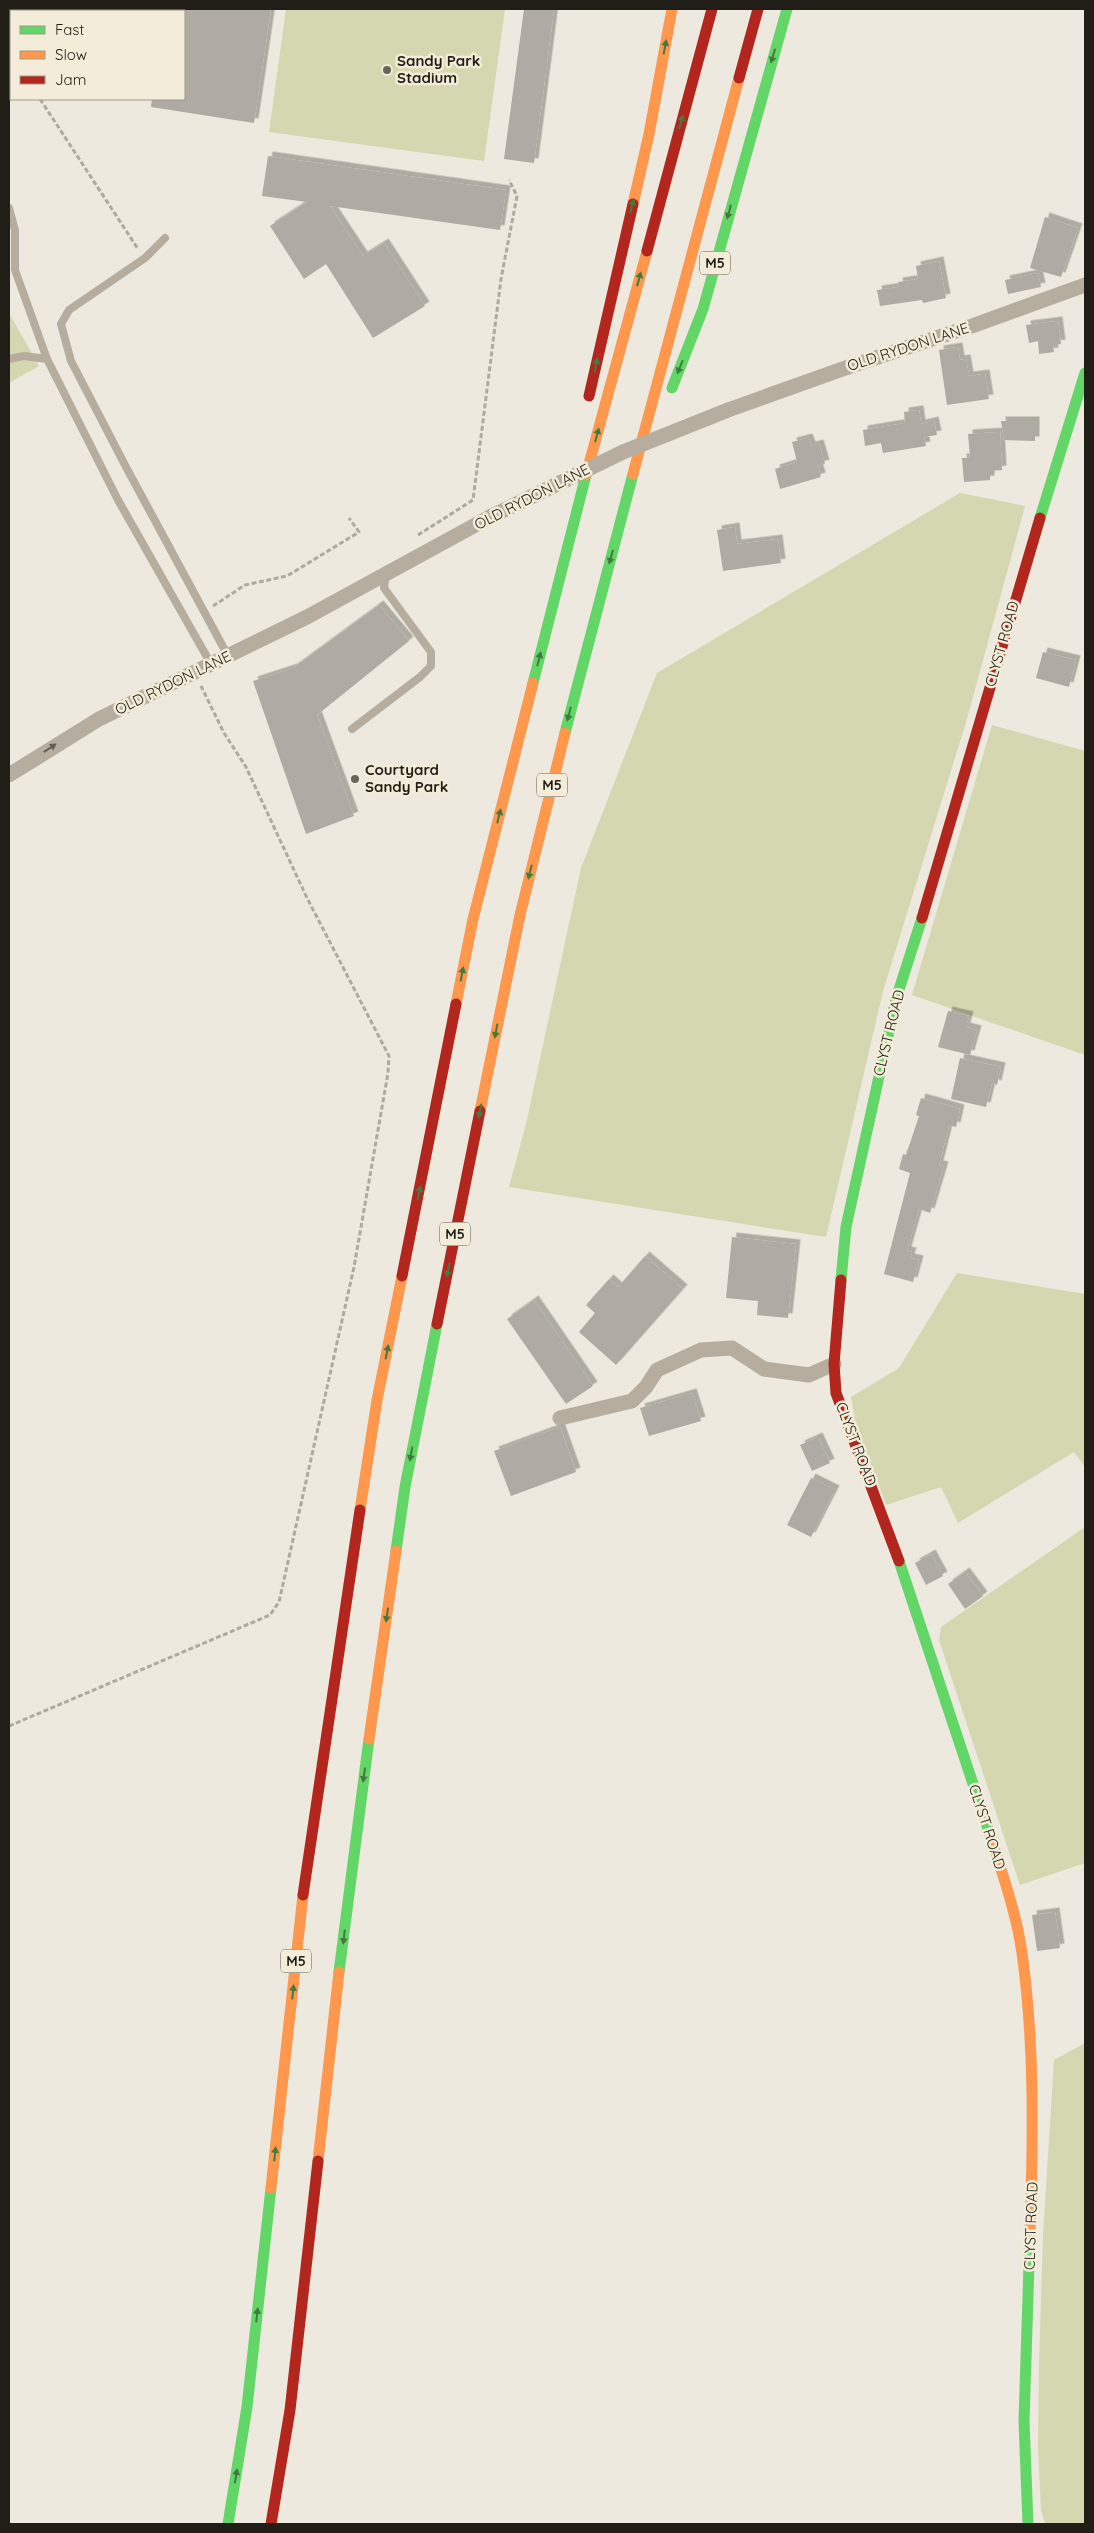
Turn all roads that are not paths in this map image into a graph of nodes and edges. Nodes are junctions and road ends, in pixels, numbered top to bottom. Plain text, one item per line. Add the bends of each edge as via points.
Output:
1 (672, 9) edge
2 (712, 9) edge
3 (758, 9) edge
4 (787, 9) edge
5 (9, 208) edge
6 (166, 238) dead end
7 (1085, 285) edge
8 (9, 359) edge
9 (47, 359) junction
10 (1085, 373) edge
11 (586, 411) dead end
12 (577, 459) dead end
13 (624, 510) junction
14 (575, 516) junction
15 (386, 574) junction
16 (228, 656) junction
17 (211, 664) junction
18 (352, 729) dead end
19 (9, 774) edge
20 (834, 1364) junction
21 (560, 1418) dead end
22 (228, 2524) edge
23 (271, 2524) edge
24 (1028, 2524) edge

11 -> 1 main road via 648,134
14 -> 2 main road, M5
3 - 13 main road, M5
4 -> 13 main road, M5 via 703,309
5 - 9 lane via 15,230 15,270
6 - 16 lane via 145,258 69,310 61,324 72,360
7 - 15 street, OLD RYDON LANE, bridge via 728,410 622,452 490,517
8 - 9 lane via 24,356
9 - 17 lane via 118,500
10 - 20 main road, CLYST ROAD via 896,999 846,1227
12 - 14 main road, M5
13 -> 23 main road, M5 via 520,915 407,1478 351,1868 290,2410
22 -> 14 main road, M5 via 247,2407 306,1870 377,1400 473,919
15 - 16 street, OLD RYDON LANE
15 - 18 lane via 384,588 431,652 431,666 420,678
16 - 17 street, OLD RYDON LANE
19 -> 17 street, OLD RYDON LANE via 73,734
20 - 21 street via 809,1375 764,1368 732,1348 701,1350 657,1370 632,1402
20 - 24 main road, CLYST ROAD via 836,1393 901,1567 993,1843 1022,1953 1030,2038 1034,2143 1024,2421

